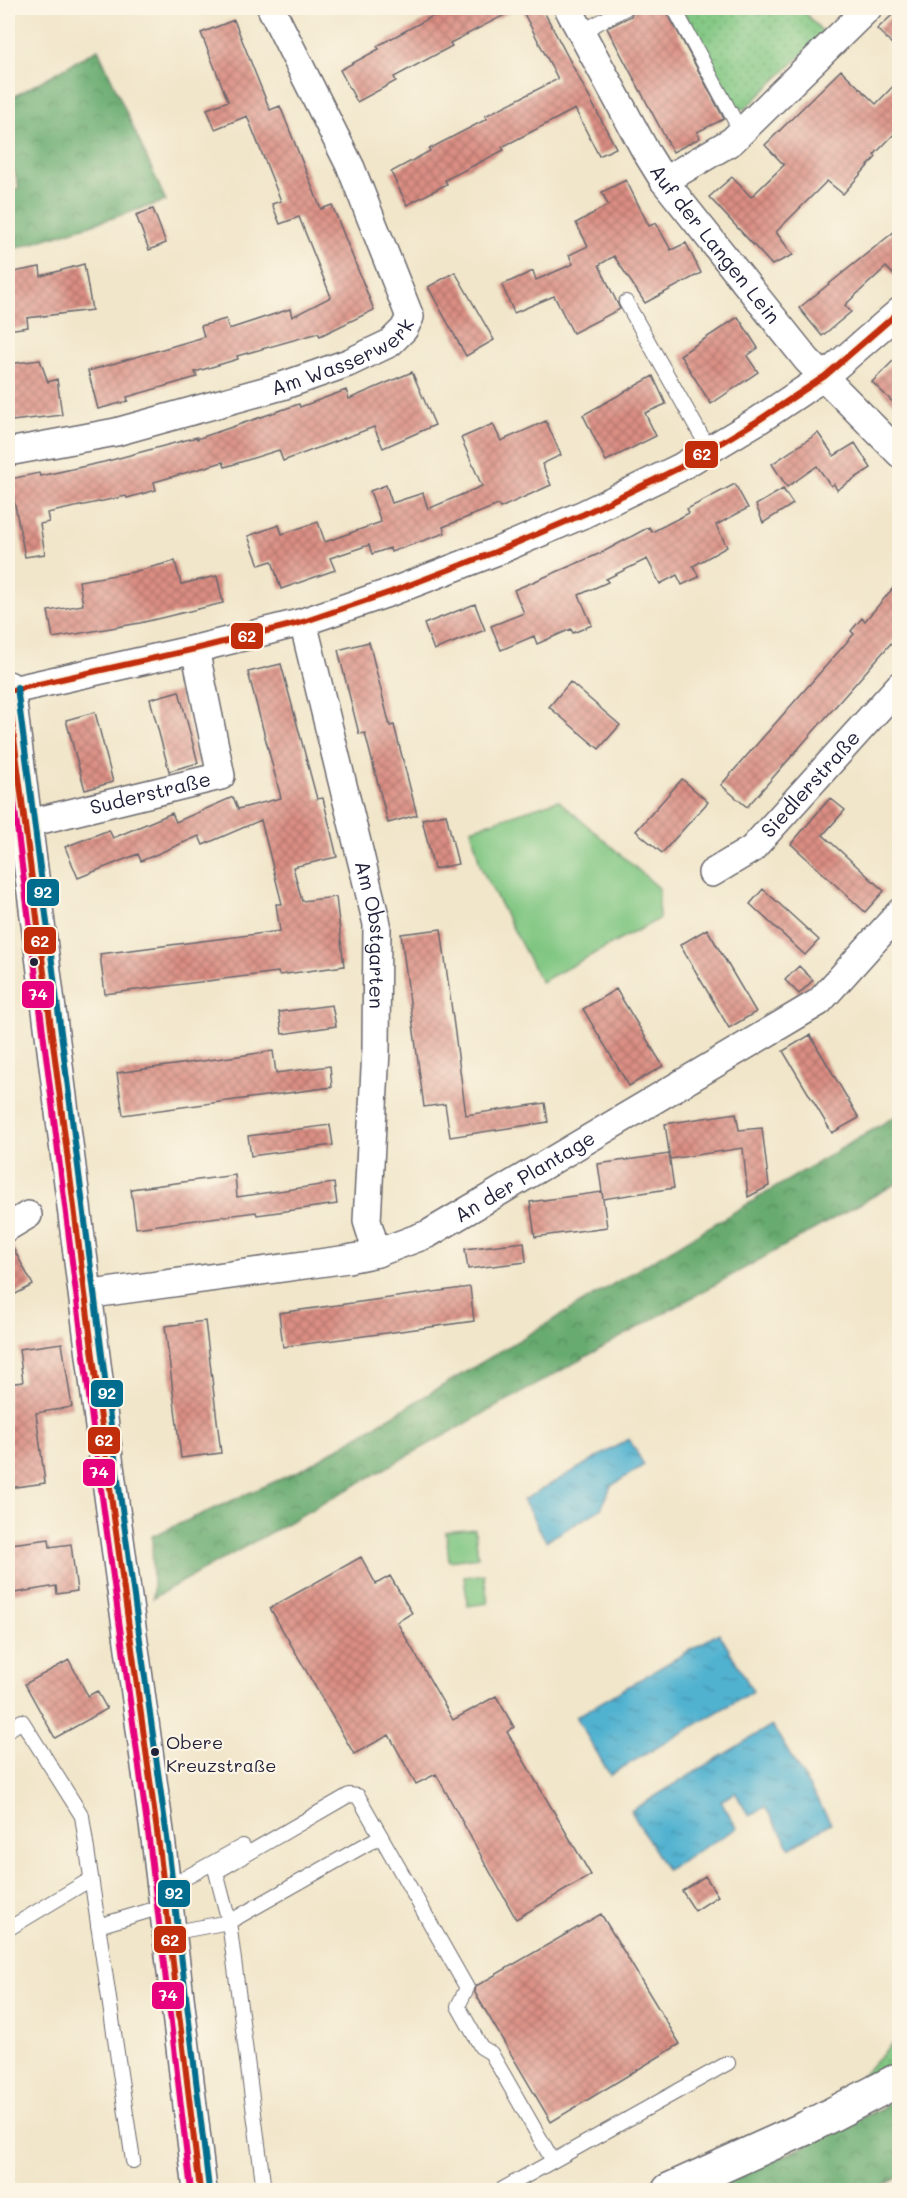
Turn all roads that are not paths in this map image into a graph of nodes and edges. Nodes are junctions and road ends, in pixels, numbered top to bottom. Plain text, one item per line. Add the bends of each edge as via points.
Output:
1 (271, 8) edge
2 (568, 8) edge
3 (626, 8) edge
4 (674, 8) edge
5 (868, 8) edge
6 (580, 32) junction
7 (741, 132) junction
8 (664, 182) junction
9 (626, 302) dead end
10 (900, 311) edge
11 (825, 376) junction
12 (710, 451) junction
13 (8, 452) edge
14 (900, 454) edge
15 (303, 622) junction
16 (195, 649) junction
17 (900, 685) edge
18 (8, 690) edge
19 (25, 824) junction
20 (712, 873) dead end
21 (900, 912) edge
22 (377, 1252) junction
23 (85, 1295) junction
24 (8, 1730) edge
25 (346, 1789) dead end
26 (381, 1836) junction
27 (91, 1879) junction
28 (166, 1910) junction
29 (229, 1922) junction
30 (98, 1926) junction
31 (8, 1929) edge
32 (728, 2063) dead end
33 (900, 2079) edge
34 (133, 2161) dead end
35 (552, 2161) junction
36 (200, 2190) edge
37 (264, 2190) edge
38 (501, 2190) edge
39 (669, 2190) edge

1 - 13 street, Am Wasserwerk via 360,189 410,317 404,329 390,343 348,363 282,386 116,432
2 - 6 street, Auf der Langen Lein
3 - 6 lane
4 - 7 lane
5 - 7 street
6 - 8 street, Auf der Langen Lein
7 - 8 street
8 - 11 street, Auf der Langen Lein via 807,360
9 - 12 lane
10 - 11 street
11 - 12 street
11 - 14 street, Auf der Langen Lein
12 - 15 street via 620,498 495,552
15 - 16 street
15 - 22 street, Am Obstgarten via 377,924 376,1050 367,1221
16 - 18 street
16 - 19 street, Suderstraße via 221,776
17 - 20 street, Siedlerstraße via 752,849
18 - 19 street
19 - 23 street
21 - 22 street, An der Plantage via 819,1002 428,1234
22 - 23 street, An der Plantage
23 - 28 street
24 - 27 lane via 22,1721 82,1816
25 - 28 lane
26 - 29 lane
26 - 29 lane via 358,1796 350,1795 339,1801 216,1872
26 - 35 lane via 467,1988 458,2006 481,2047 491,2053
27 - 30 lane
27 - 31 lane
28 - 29 lane
28 - 30 lane
28 - 36 street
29 - 37 lane
30 - 34 lane
32 - 35 lane
33 - 39 street via 806,2128
35 - 38 lane

